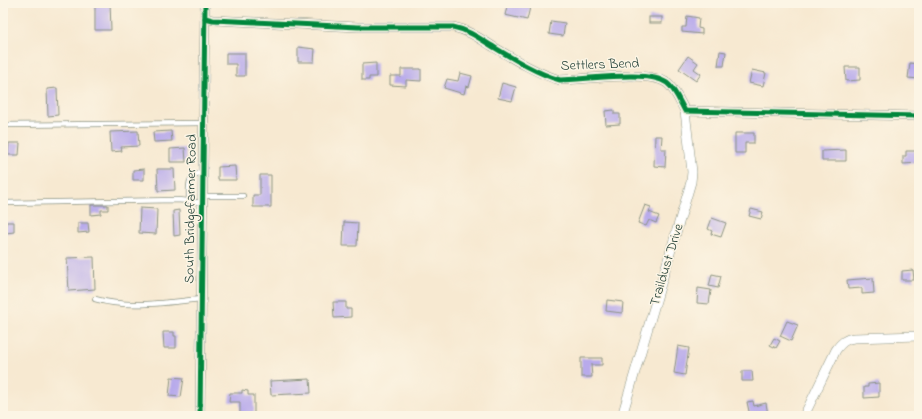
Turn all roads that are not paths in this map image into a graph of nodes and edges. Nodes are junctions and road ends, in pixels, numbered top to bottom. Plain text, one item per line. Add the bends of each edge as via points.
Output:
1 (205, 3) edge
2 (205, 18) junction
3 (685, 111) junction
4 (919, 116) edge
5 (204, 123) junction
6 (3, 126) edge
7 (203, 171) junction
8 (244, 196) dead end
9 (203, 200) junction
10 (189, 201) junction
11 (3, 203) edge
12 (95, 299) dead end
13 (202, 299) junction
14 (919, 336) edge
15 (200, 416) edge
16 (622, 416) edge
17 (804, 416) edge

1 - 2 street, South Bridgefarmer Road
2 - 3 street, Settlers Bend via 358,27 453,27 463,29 548,77 560,80 639,75 659,78 673,90
2 - 5 street, South Bridgefarmer Road
3 - 4 street
3 - 16 street, Traildust Drive via 691,182
5 - 6 lane
5 - 7 street, South Bridgefarmer Road
7 - 9 street, South Bridgefarmer Road
7 - 10 lane via 190,179
8 - 9 lane
9 - 10 lane
9 - 13 street, South Bridgefarmer Road
10 - 11 lane
12 - 13 lane via 119,304
13 - 15 street, South Bridgefarmer Road
14 - 17 street via 848,339 843,342 836,350

